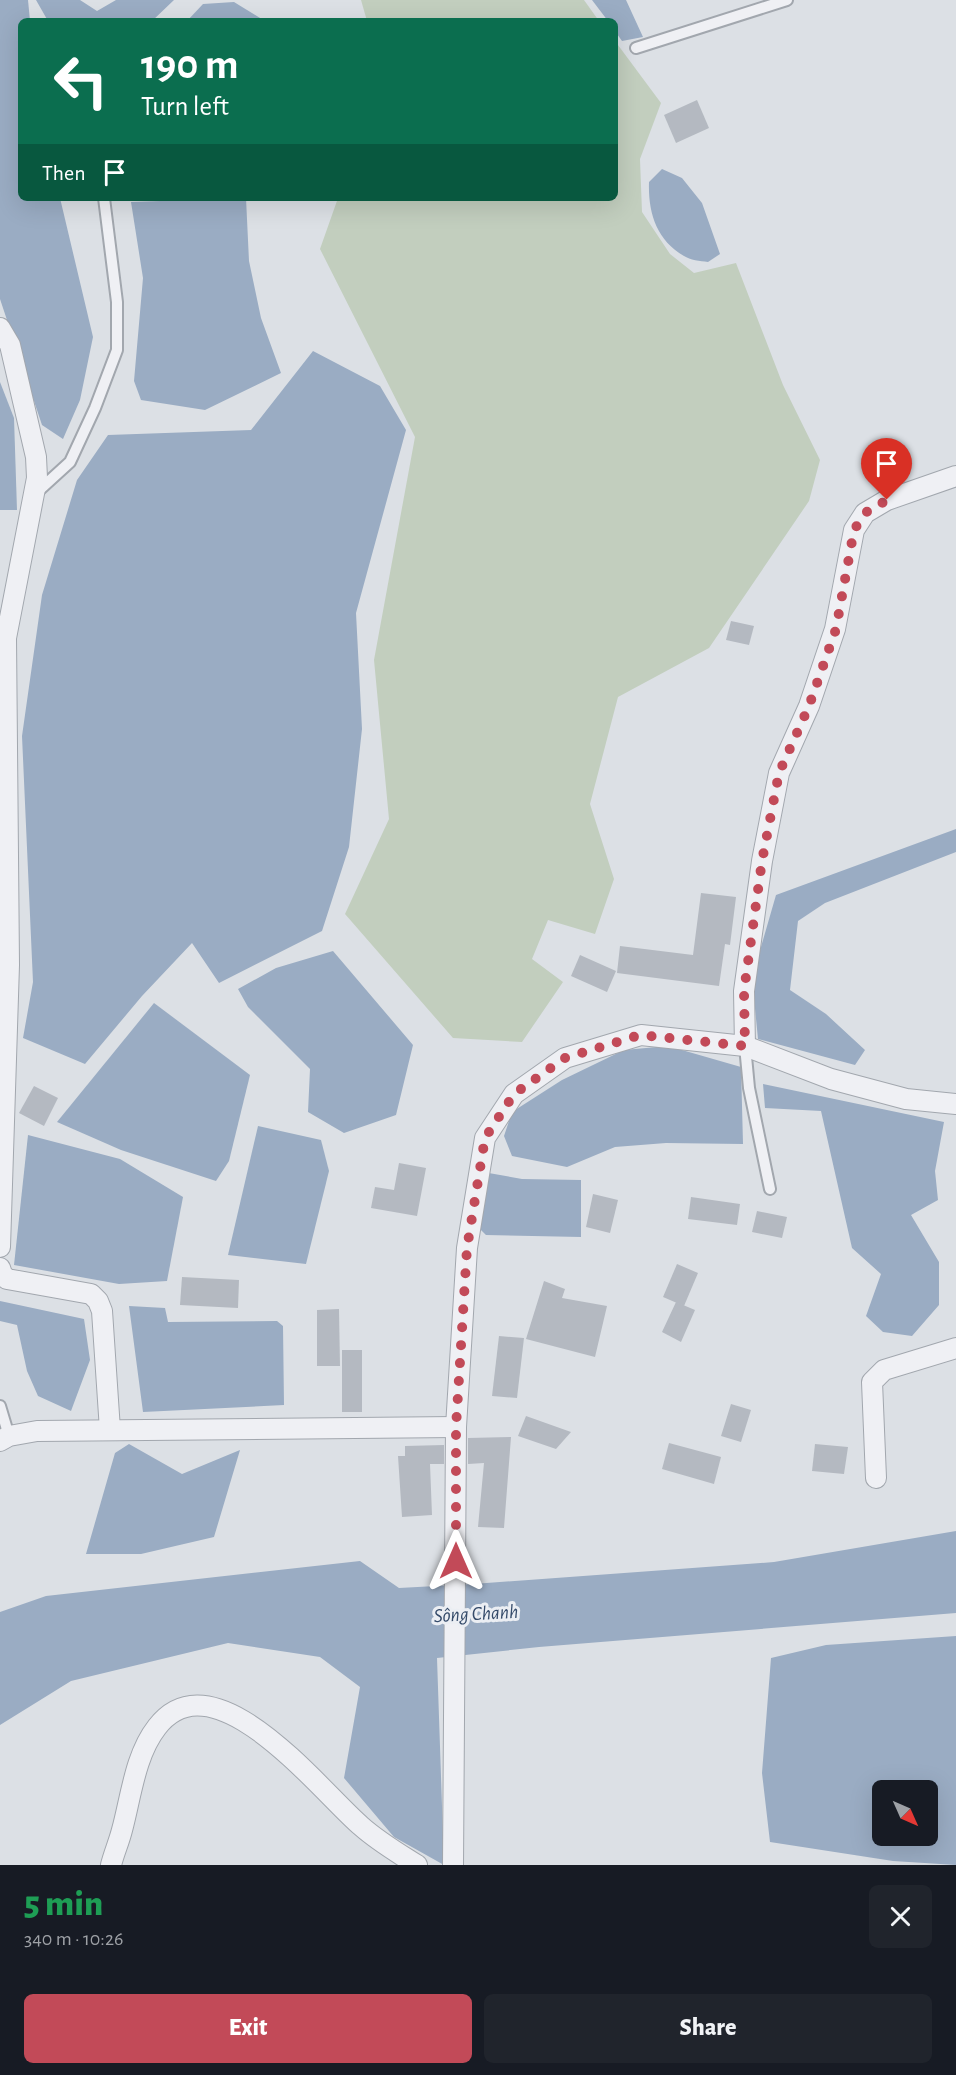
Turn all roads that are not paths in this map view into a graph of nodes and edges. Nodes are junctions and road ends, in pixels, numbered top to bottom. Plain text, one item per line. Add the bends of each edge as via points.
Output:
1 (787, 0) edge
2 (636, 48) dead end
3 (104, 201) edge
4 (0, 328) edge
5 (956, 476) edge
6 (34, 495) junction
7 (4, 979) edge
8 (745, 1046) junction
9 (956, 1104) edge
10 (770, 1189) dead end
11 (0, 1247) edge
12 (0, 1268) edge
13 (956, 1348) edge
14 (0, 1406) edge
15 (456, 1427) junction
16 (110, 1430) junction
17 (4, 1439) edge
18 (876, 1478) dead end
19 (111, 1865) edge
20 (417, 1865) edge
21 (453, 1865) edge

1 - 2 lane
3 - 6 lane via 117,302 117,351 70,462
4 - 6 street via 10,345 36,458
5 - 8 street via 887,500 865,513 854,530 836,629 809,706 779,773 744,991
6 - 7 street via 6,638
7 - 11 street
8 - 9 street via 831,1079 906,1099
8 - 10 lane via 749,1088
8 - 15 street via 640,1035 565,1058 514,1094 485,1138 467,1248
12 - 16 street via 7,1279 91,1294 98,1301 102,1311
13 - 18 street via 884,1370 872,1382
14 - 17 lane
15 - 16 street
15 - 21 street
16 - 17 street via 37,1431
19 - 20 street via 148,1740 172,1714 204,1706 219,1709 258,1729 362,1827

